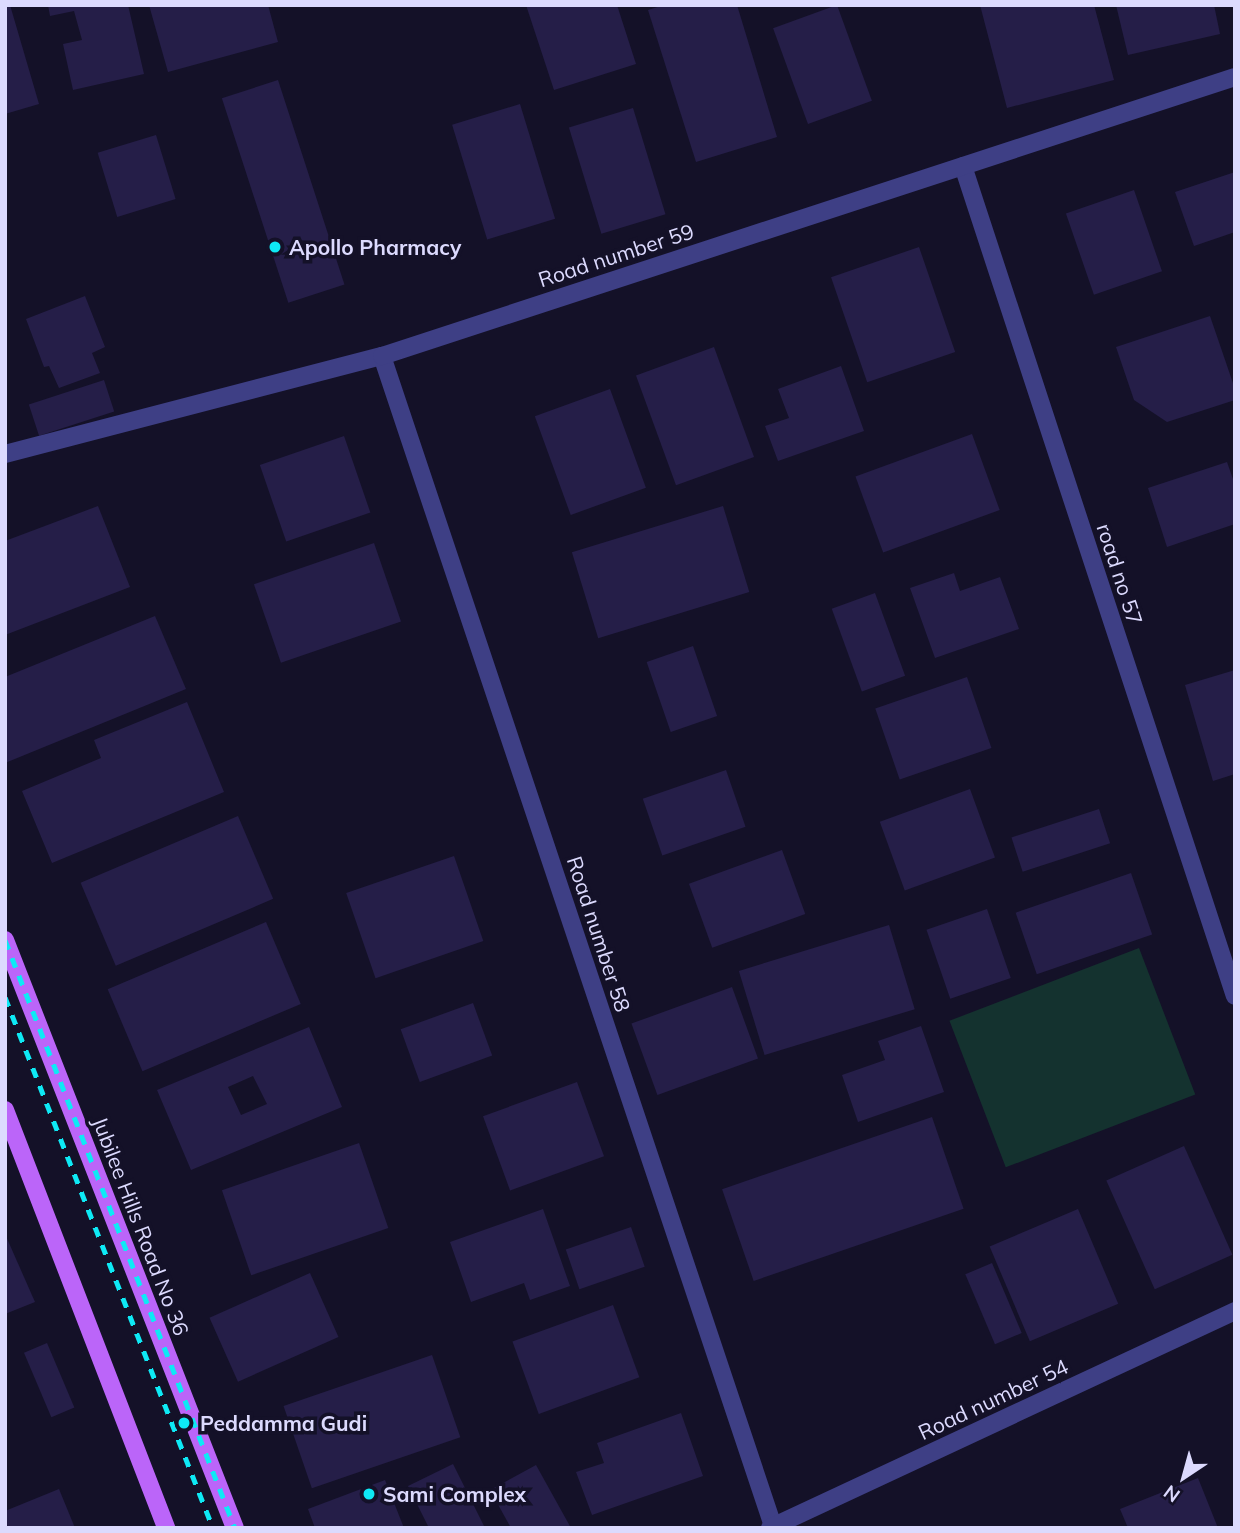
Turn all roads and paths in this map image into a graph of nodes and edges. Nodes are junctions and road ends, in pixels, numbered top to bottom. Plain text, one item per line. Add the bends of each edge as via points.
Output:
1 (1235, 77) edge
2 (963, 166) junction
3 (382, 356) junction
4 (5, 454) edge
5 (5, 940) edge
6 (1235, 996) edge
7 (5, 1110) edge
8 (1235, 1311) edge
9 (771, 1527) edge
10 (166, 1528) edge
11 (235, 1528) edge

1 - 2 street, Road number 59
2 - 3 street, Road number 59
2 - 6 street, road no 57
3 - 4 street, Road number 59
3 - 9 street, Road number 58
5 - 11 main road, Jubilee Hills Road No 36
7 - 10 main road
8 - 9 street, Road number 54

